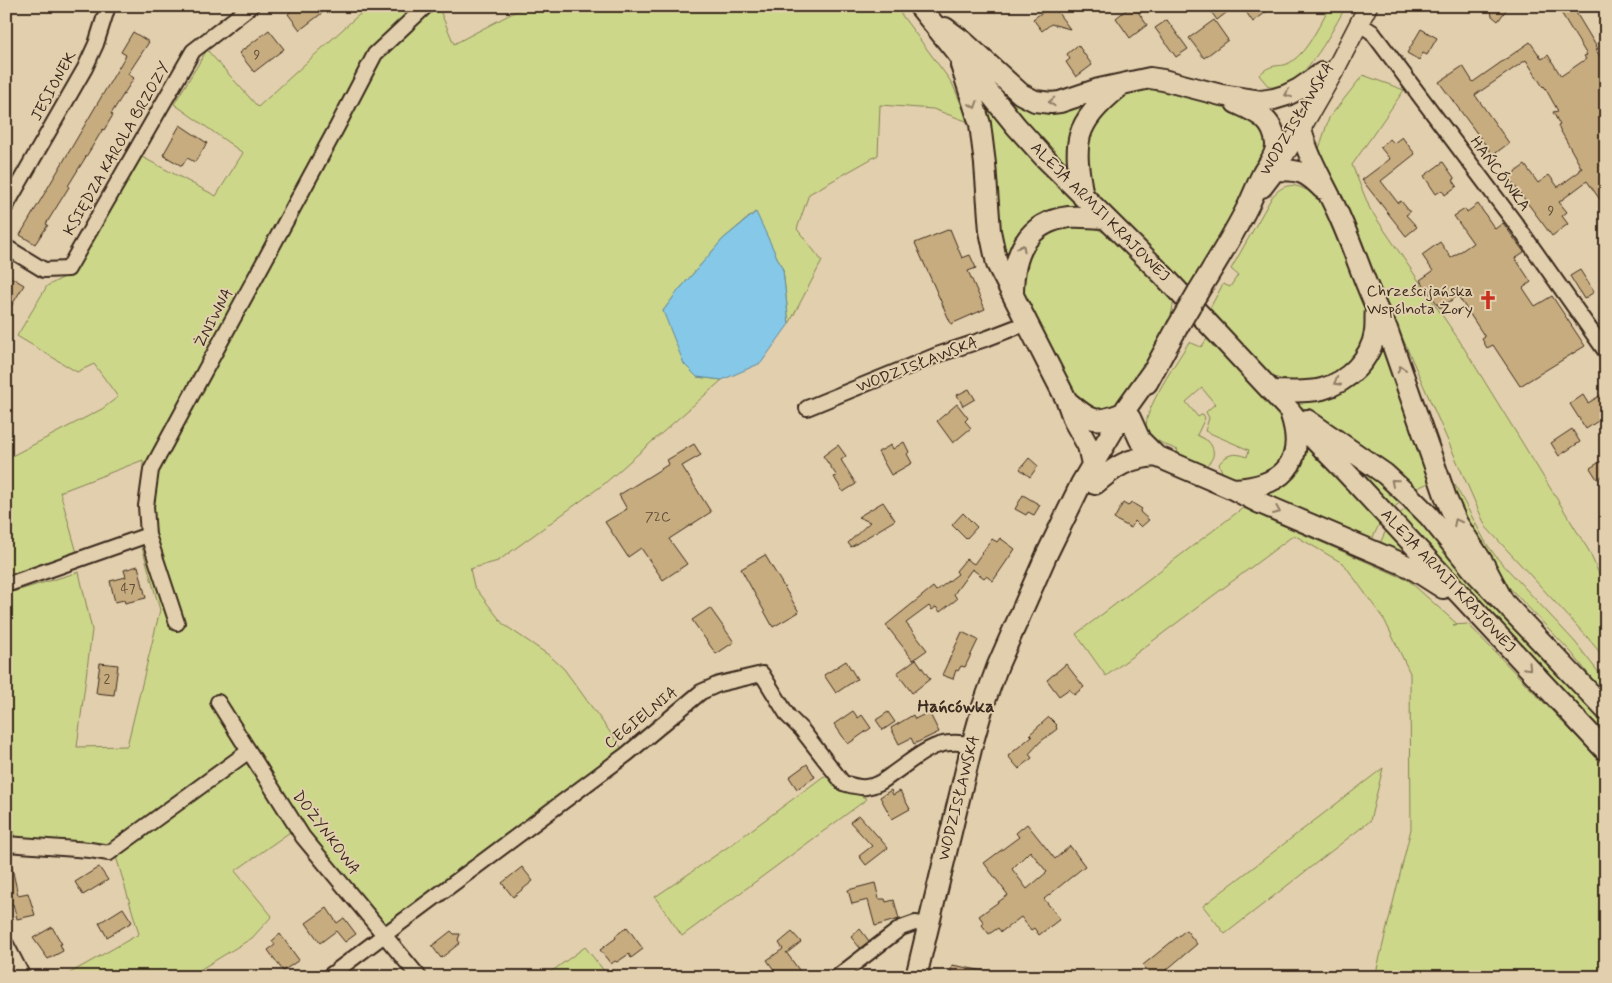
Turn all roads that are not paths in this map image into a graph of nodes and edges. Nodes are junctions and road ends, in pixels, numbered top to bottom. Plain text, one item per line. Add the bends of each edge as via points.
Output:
1 (108, 6) edge
2 (251, 6) edge
3 (426, 6) edge
4 (1368, 6) edge
5 (921, 9) edge
6 (1355, 29) junction
7 (960, 58) junction
8 (1322, 73) junction
9 (1121, 86) junction
10 (1221, 96) junction
11 (1301, 129) junction
12 (1275, 161) junction
13 (1326, 192) junction
14 (1083, 197) junction
15 (6, 206) edge
16 (1105, 218) junction
17 (6, 247) edge
18 (1013, 296) junction
19 (1376, 308) junction
20 (1027, 323) junction
21 (1606, 352) edge
22 (1272, 391) junction
23 (1067, 401) junction
24 (807, 408) dead end
25 (1290, 411) junction
26 (1127, 416) junction
27 (1156, 456) junction
28 (1092, 464) junction
29 (1095, 484) junction
30 (1233, 489) junction
31 (148, 535) junction
32 (6, 585) edge
33 (1032, 590) junction
34 (1503, 601) junction
35 (1471, 606) junction
36 (177, 623) dead end
37 (218, 702) dead end
38 (1606, 710) edge
39 (972, 745) junction
40 (1606, 750) edge
41 (249, 751) junction
42 (6, 844) edge
43 (928, 925) junction
44 (383, 935) junction
45 (6, 944) edge
46 (23, 977) edge
47 (328, 977) edge
48 (418, 977) edge
49 (837, 977) edge
50 (916, 977) edge

1 - 15 street, JESIONEK via 85,68
2 - 17 street, KSIĘDZA KAROLA BRZOZY via 194,51 68,269 44,270
3 - 31 street, ŻNIWNA via 375,54 151,470 146,506
4 - 6 street, WODZISŁAWSKA
5 - 7 main road, ALEJA ARMII KRAJOWEJ
9 -> 5 main road via 1099,89 1060,102 1035,101 1021,94 964,42
6 - 8 street, WODZISŁAWSKA
6 - 11 street, WODZISŁAWSKA
6 - 21 street, HAŃCÓWKA via 1372,32
7 - 14 main road, ALEJA ARMII KRAJOWEJ via 1016,126
7 -> 18 main road via 980,124 990,231 997,264
8 -> 10 main road via 1299,89 1274,99
8 - 12 street, WODZISŁAWSKA
9 - 10 main road via 1157,78
9 - 14 main road via 1096,108 1081,132 1077,156
10 - 12 main road via 1257,112 1267,122 1276,143
11 - 12 street, WODZISŁAWSKA
11 - 13 main road via 1308,156
12 - 13 main road via 1311,177
12 - 26 main road, WODZISŁAWSKA, bridge
13 - 19 main road via 1356,252
14 - 16 main road, ALEJA ARMII KRAJOWEJ
18 -> 16 main road via 1013,277 1020,250 1037,228 1069,217
16 - 22 main road, ALEJA ARMII KRAJOWEJ
18 - 20 main road
19 -> 22 main road via 1373,342 1350,375 1321,389
34 -> 19 main road via 1446,498 1387,329
20 - 23 main road
20 - 24 street, WODZISŁAWSKA via 937,355
22 - 25 main road, ALEJA ARMII KRAJOWEJ
23 - 26 main road via 1087,418
23 - 28 main road via 1088,446
25 - 30 main road via 1296,435 1295,448 1282,475 1270,483
34 -> 25 main road, ALEJA ARMII KRAJOWEJ via 1429,516 1385,474 1319,427
25 - 35 main road, ALEJA ARMII KRAJOWEJ via 1304,430
26 - 27 main road via 1140,440
26 - 28 main road, WODZISŁAWSKA
26 - 29 main road, WODZISŁAWSKA
27 - 29 main road via 1123,463
27 - 30 main road
28 - 33 main road, WODZISŁAWSKA via 1069,506
29 - 33 main road, WODZISŁAWSKA via 1053,560
30 -> 35 main road via 1410,567
31 - 32 street
31 - 36 street
33 - 39 main road, WODZISŁAWSKA via 994,674
34 - 38 main road, ALEJA ARMII KRAJOWEJ
35 -> 40 main road, ALEJA ARMII KRAJOWEJ
37 - 41 street, DOŻYNKOWA
39 - 43 main road, WODZISŁAWSKA
39 - 44 street, CEGIELNIA via 958,742 940,744 879,784 865,788 843,783 788,716 762,674 719,684 701,692 627,754
41 - 42 street via 110,853
41 - 44 street, DOŻYNKOWA via 303,836
43 - 49 street via 915,923 901,928
43 - 50 main road, WODZISŁAWSKA
44 - 47 street, CEGIELNIA
44 - 48 street, DOŻYNKOWA
45 - 46 street

